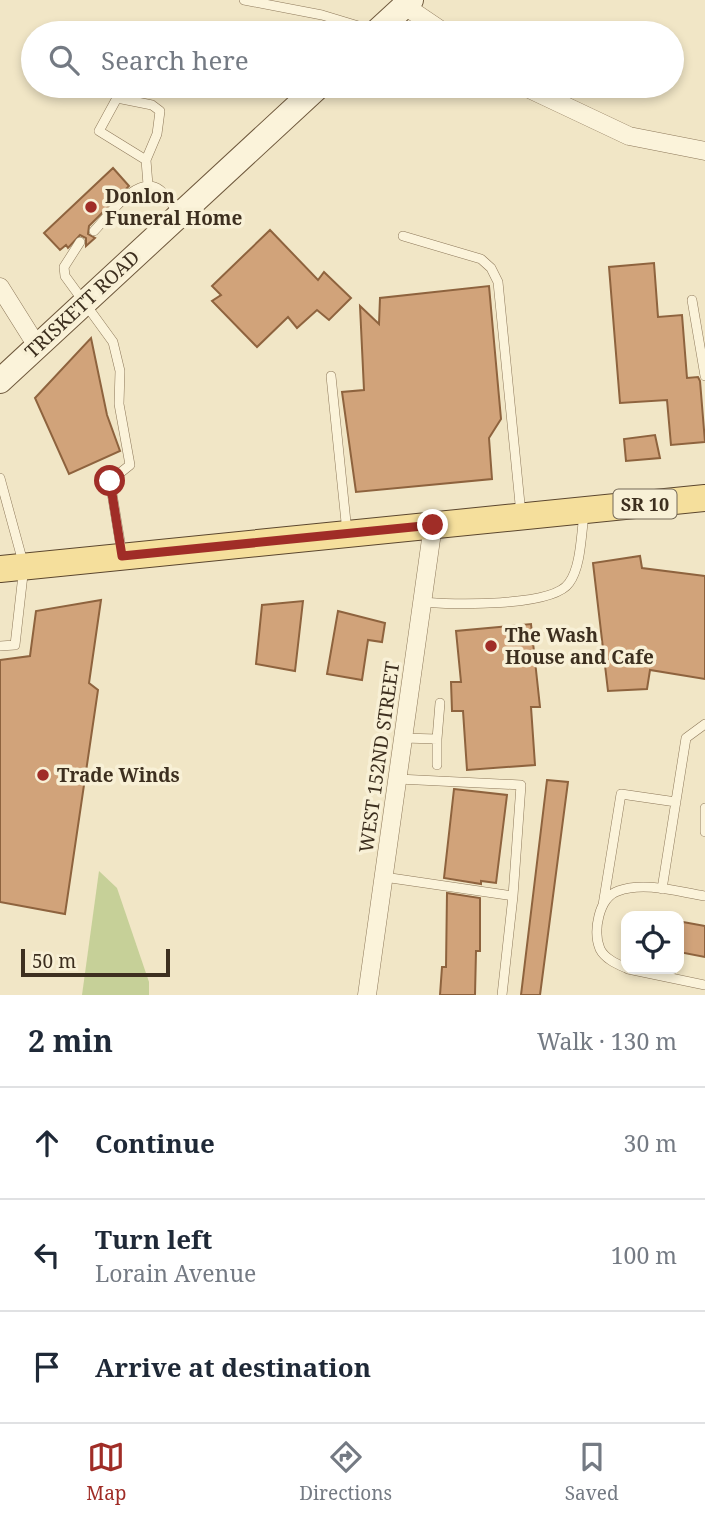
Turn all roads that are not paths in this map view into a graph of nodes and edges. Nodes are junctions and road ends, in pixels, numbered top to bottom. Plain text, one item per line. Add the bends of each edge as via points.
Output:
1 (244, 0) edge
2 (408, 3) edge
3 (341, 21) edge
4 (389, 21) edge
5 (430, 21) edge
6 (116, 98) edge
7 (121, 98) edge
8 (305, 98) edge
9 (548, 98) edge
10 (705, 150) edge
11 (146, 160) junction
12 (148, 186) junction
13 (180, 214) junction
14 (94, 231) dead end
15 (403, 236) dead end
16 (80, 242) dead end
17 (0, 287) edge
18 (692, 300) dead end
19 (83, 303) junction
20 (37, 346) junction
21 (331, 376) dead end
22 (705, 376) edge
23 (0, 381) edge
24 (0, 478) edge
25 (705, 498) edge
26 (585, 510) junction
27 (522, 516) junction
28 (433, 525) junction
29 (348, 533) junction
30 (122, 556) junction
31 (12, 567) edge
32 (422, 602) junction
33 (0, 646) edge
34 (440, 703) dead end
35 (705, 724) edge
36 (403, 738) junction
37 (437, 739) junction
38 (437, 765) dead end
39 (397, 779) junction
40 (676, 802) junction
41 (705, 808) edge
42 (705, 832) edge
43 (384, 877) junction
44 (662, 889) junction
45 (513, 896) junction
46 (705, 896) edge
47 (602, 907) junction
48 (621, 966) edge
49 (655, 974) edge
50 (705, 985) edge
51 (367, 995) edge
52 (502, 995) edge

1 - 3 lane
2 - 4 main road
2 - 5 street
6 - 11 lane via 99,131
7 - 11 lane via 160,111
8 - 13 main road, TRISKETT ROAD
9 - 10 street via 629,136
11 - 12 lane
12 - 13 lane via 158,189
12 - 14 lane via 136,188
13 - 19 main road, TRISKETT ROAD
15 - 27 lane via 481,259 498,282
16 - 19 lane via 64,267
17 - 20 street
18 - 22 lane
19 - 20 main road, TRISKETT ROAD
19 - 30 lane via 113,342 120,370 119,404 130,465 110,481
20 - 23 main road, TRISKETT ROAD
21 - 29 lane
24 - 31 lane
25 - 26 main road, SR 10
26 - 27 main road, SR 10
26 - 32 lane via 575,568 561,592 541,598
27 - 28 main road, SR 10
28 - 29 main road, SR 10
28 - 32 street, WEST 152ND STREET
29 - 30 main road, SR 10
30 - 31 main road, SR 10
31 - 33 lane via 15,645
32 - 36 street, WEST 152ND STREET
34 - 37 lane
35 - 40 lane via 686,738
36 - 37 lane
36 - 39 street, WEST 152ND STREET
37 - 38 lane
39 - 43 street, WEST 152ND STREET
39 - 45 lane via 522,785
40 - 44 lane
40 - 47 lane via 621,794
41 - 42 lane
43 - 45 lane
43 - 51 street, WEST 152ND STREET
44 - 46 lane
44 - 47 lane via 615,891
45 - 52 lane
47 - 48 lane via 597,926 601,950
49 - 50 lane

